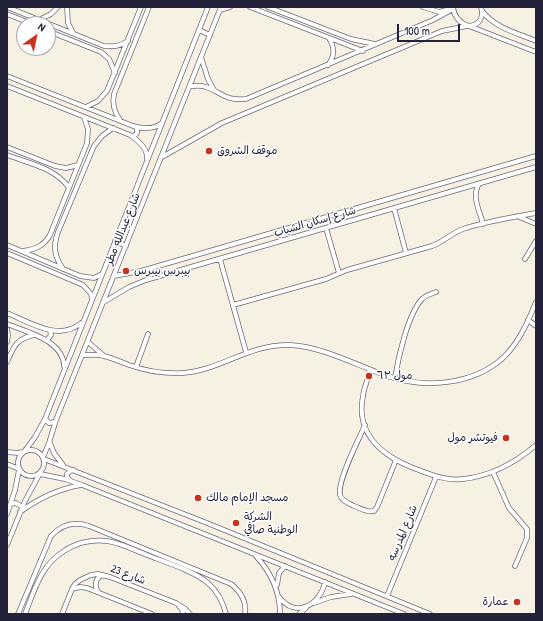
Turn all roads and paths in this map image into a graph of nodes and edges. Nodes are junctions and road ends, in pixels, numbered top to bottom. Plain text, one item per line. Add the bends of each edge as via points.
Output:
1 (7, 7) edge
2 (58, 7) edge
3 (67, 7) edge
4 (141, 7) edge
5 (149, 7) edge
6 (208, 7) edge
7 (230, 7) edge
8 (250, 7) edge
9 (268, 7) edge
10 (423, 7) edge
11 (221, 8) edge
12 (453, 8) edge
13 (482, 9) edge
14 (28, 16) edge
15 (47, 16) edge
16 (468, 26) junction
17 (56, 27) edge
18 (199, 30) junction
19 (56, 33) edge
20 (74, 34) junction
21 (210, 35) junction
22 (343, 36) junction
23 (329, 38) junction
24 (128, 41) junction
25 (536, 41) edge
26 (341, 42) junction
27 (378, 44) junction
28 (104, 46) junction
29 (362, 51) junction
30 (102, 52) junction
31 (536, 52) edge
32 (201, 57) junction
33 (328, 65) junction
34 (115, 73) junction
35 (7, 76) edge
36 (19, 80) junction
37 (7, 86) edge
38 (190, 86) junction
39 (16, 89) junction
40 (107, 91) junction
41 (216, 92) junction
42 (114, 94) junction
43 (86, 107) junction
44 (84, 117) junction
45 (122, 122) junction
46 (162, 123) junction
47 (137, 127) junction
48 (113, 128) junction
49 (133, 137) junction
50 (7, 147) edge
51 (85, 150) junction
52 (91, 152) junction
53 (8, 155) edge
54 (536, 156) edge
55 (161, 157) junction
56 (147, 161) junction
57 (78, 165) junction
58 (55, 166) junction
59 (536, 167) edge
60 (53, 172) junction
61 (479, 184) junction
62 (69, 188) junction
63 (367, 205) junction
64 (394, 208) junction
65 (536, 213) edge
66 (369, 216) junction
67 (516, 216) junction
68 (483, 224) junction
69 (536, 224) edge
70 (326, 228) junction
71 (52, 229) junction
72 (58, 232) junction
73 (115, 241) junction
74 (536, 241) edge
75 (7, 245) edge
76 (126, 246) junction
77 (22, 251) junction
78 (7, 252) edge
79 (406, 253) junction
80 (220, 259) junction
81 (525, 259) dead end
82 (178, 261) junction
83 (63, 269) junction
84 (180, 271) junction
85 (339, 273) junction
86 (102, 274) junction
87 (80, 276) junction
88 (114, 276) junction
89 (77, 282) junction
90 (436, 292) dead end
91 (92, 298) junction
92 (103, 302) junction
93 (536, 302) edge
94 (233, 305) junction
95 (7, 313) edge
96 (528, 320) junction
97 (82, 322) junction
98 (7, 324) edge
99 (536, 326) edge
100 (7, 329) edge
101 (50, 331) junction
102 (148, 334) dead end
103 (34, 335) junction
104 (47, 340) junction
105 (88, 342) junction
106 (7, 343) edge
107 (14, 347) junction
108 (246, 352) junction
109 (83, 355) junction
110 (103, 356) junction
111 (7, 362) edge
112 (64, 367) junction
113 (136, 367) junction
114 (371, 370) junction
115 (395, 378) junction
116 (45, 419) junction
117 (55, 422) junction
118 (365, 425) junction
119 (49, 443) junction
120 (536, 445) edge
121 (7, 452) edge
122 (24, 452) junction
123 (44, 458) junction
124 (396, 460) junction
125 (7, 464) edge
126 (64, 466) junction
127 (19, 469) junction
128 (74, 470) junction
129 (493, 472) junction
130 (39, 474) junction
131 (436, 477) junction
132 (70, 480) junction
133 (82, 485) junction
134 (11, 504) junction
135 (22, 507) junction
136 (20, 512) junction
137 (7, 514) edge
138 (207, 523) junction
139 (203, 533) junction
140 (7, 545) edge
141 (157, 553) junction
142 (254, 553) junction
143 (155, 559) junction
144 (285, 566) junction
145 (515, 566) dead end
146 (104, 575) junction
147 (325, 582) junction
148 (72, 589) junction
149 (277, 589) junction
150 (98, 592) junction
151 (355, 594) junction
152 (387, 596) junction
153 (279, 597) junction
154 (176, 603) junction
155 (308, 606) junction
156 (18, 614) edge
157 (25, 614) edge
158 (62, 614) edge
159 (152, 614) edge
160 (183, 614) edge
161 (190, 614) edge
162 (226, 614) edge
163 (245, 614) edge
164 (280, 614) edge
165 (299, 614) edge
166 (404, 614) edge
167 (430, 614) edge

1 - 14 street
2 - 15 street
3 - 20 street via 68,23
4 - 24 street
5 - 42 street
6 - 18 street, شارع عبدالله مطر
7 - 11 street
8 - 23 street
9 - 22 street
10 - 12 street via 439,12
11 - 21 street, شارع عبدالله مطر
12 - 16 street via 457,19
12 - 27 street via 439,18
13 - 16 street via 482,19 473,26
13 - 25 street via 490,20 500,27
16 - 31 street
16 - 55 street via 442,31 248,112
17 - 20 street
18 - 21 street
18 - 46 street, شارع عبدالله مطر
19 - 30 street
20 - 28 street
21 - 32 street, شارع عبدالله مطر
22 - 26 street
22 - 27 street via 364,43
23 - 26 street
23 - 33 street via 334,49
24 - 28 street via 117,46
24 - 34 street
26 - 29 street
27 - 29 street
28 - 30 street
29 - 33 street
30 - 34 street via 109,59
32 - 38 street, شارع عبدالله مطر
32 - 41 street via 208,79
33 - 41 street via 246,99 230,99
34 - 40 street
35 - 36 street
36 - 39 street
36 - 43 street
37 - 39 street
38 - 41 street via 204,87
38 - 55 street, شارع عبدالله مطر
39 - 44 street
40 - 42 street
40 - 43 street via 98,101
42 - 45 street via 113,106
43 - 45 street
44 - 48 street
44 - 51 street via 88,130
45 - 47 street
46 - 47 street via 153,127
46 - 56 street, شارع عبدالله مطر
47 - 49 street via 137,133
48 - 49 street
48 - 52 street via 98,140
49 - 56 street via 145,150
50 - 58 street
51 - 52 street
51 - 57 street
52 - 72 street
53 - 60 street
54 - 63 street, شارع إسكان الشباب
55 - 76 street, شارع عبدالله مطر
56 - 73 street, شارع عبدالله مطر
57 - 58 street via 66,168
57 - 62 street
58 - 60 street
59 - 61 street, شارع إسكان الشباب
60 - 62 street via 62,178
61 - 64 street, شارع إسكان الشباب
61 - 68 street via 476,198
62 - 71 street
63 - 66 street
63 - 82 street, شارع إسكان الشباب
64 - 66 street, شارع إسكان الشباب
64 - 79 street
65 - 67 street
66 - 70 street, شارع إسكان الشباب
67 - 68 street
67 - 69 street
68 - 79 street via 461,230 438,244
70 - 80 street, شارع إسكان الشباب
70 - 85 street
71 - 72 street
71 - 77 street via 43,245 33,250
72 - 83 street via 55,251
73 - 76 street
73 - 86 street, شارع عبدالله مطر
74 - 81 street
75 - 77 street
76 - 88 street, شارع عبدالله مطر
77 - 83 street
78 - 89 street
79 - 85 street
80 - 84 street, شارع إسكان الشباب
80 - 94 street
82 - 84 street
82 - 88 street, شارع إسكان الشباب
83 - 87 street
84 - 92 street, شارع إسكان الشباب via 137,283
85 - 94 street
86 - 87 street via 94,278
86 - 91 street, شارع عبدالله مطر
87 - 89 street
88 - 92 street, شارع عبدالله مطر
89 - 91 street via 87,289
90 - 115 street via 422,300 410,321 400,351
91 - 97 street, شارع عبدالله مطر
92 - 105 street, شارع عبدالله مطر
93 - 96 street
94 - 108 street
95 - 101 street
96 - 99 street
96 - 115 street via 504,356 476,374 437,382 413,382
97 - 101 street via 65,331
97 - 112 street, شارع عبدالله مطر
98 - 103 street
100 - 106 street
101 - 104 street via 51,335
102 - 113 street
103 - 104 street
103 - 107 street via 20,340
104 - 112 street via 62,354
105 - 109 street, شارع عبدالله مطر
105 - 110 street
106 - 107 street
107 - 111 street
108 - 113 street via 214,366 191,372 167,373
108 - 114 street via 275,345 304,347 334,355
109 - 110 street
109 - 117 street, شارع عبدالله مطر
110 - 113 street
112 - 116 street, شارع عبدالله مطر
114 - 115 street
114 - 118 street via 362,403
116 - 117 street via 49,423
116 - 122 street, شارع عبدالله مطر
117 - 119 street, شارع عبدالله مطر
118 - 124 street via 382,451
118 - 124 street via 341,482 340,493 344,501 374,511
119 - 123 street, شارع عبدالله مطر
119 - 126 street
120 - 129 street via 518,460
121 - 122 street
122 - 123 street via 36,451
122 - 127 street via 18,460
123 - 126 street
123 - 130 street via 44,467
124 - 131 street
125 - 127 street
126 - 128 street
127 - 130 street via 29,477
127 - 134 street
128 - 132 street via 67,474
128 - 138 street
129 - 131 street via 462,480
129 - 145 street via 509,508 527,529 527,538
130 - 132 street
130 - 135 street
131 - 152 street, شارع المدرسه
132 - 133 street
133 - 136 street via 49,494
133 - 139 street
134 - 135 street via 16,503
134 - 137 street
135 - 136 street
136 - 140 street
138 - 139 street
138 - 152 street
139 - 142 street
141 - 143 street
141 - 156 street via 82,524 75,523 62,527 48,541
141 - 163 street via 231,584 242,595
142 - 144 street
142 - 149 street via 270,574
143 - 157 street via 107,541 89,541 72,546 47,565
143 - 162 street via 202,578 217,594
144 - 147 street
144 - 149 street via 278,577
146 - 148 street, شارع 23 via 85,576
146 - 150 street via 96,581
146 - 154 street, شارع 23
147 - 151 street
147 - 155 street via 319,597
148 - 150 street via 83,587
148 - 158 street
149 - 153 street
150 - 159 street
151 - 155 street via 331,597
151 - 166 street
152 - 167 street
153 - 155 street via 292,607
153 - 164 street
154 - 160 street
154 - 161 street, شارع 23
155 - 165 street

